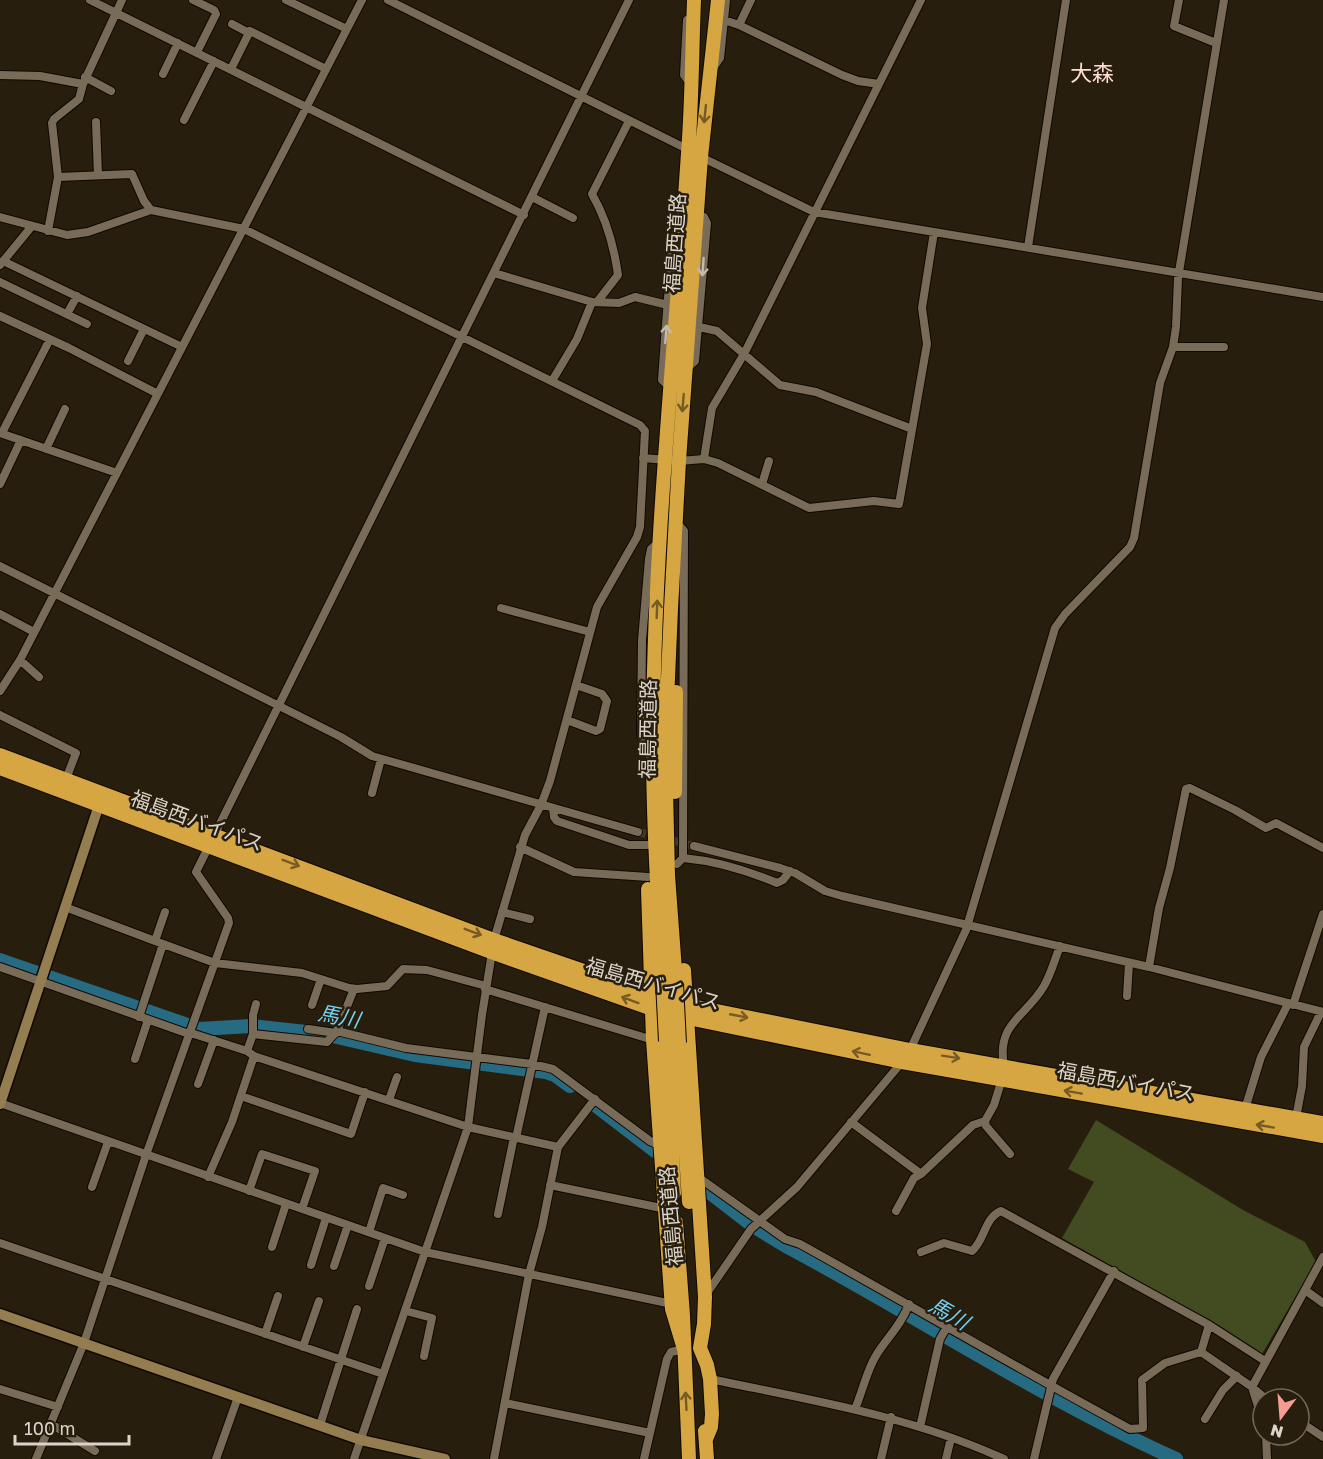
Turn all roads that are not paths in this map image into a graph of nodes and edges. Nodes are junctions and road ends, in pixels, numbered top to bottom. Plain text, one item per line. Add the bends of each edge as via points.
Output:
1 (90, 0) edge
2 (122, 0) edge
3 (193, 0) edge
4 (286, 0) edge
5 (362, 0) edge
6 (388, 0) edge
7 (629, 0) edge
8 (687, 0) edge
9 (694, 0) edge
10 (718, 0) edge
11 (726, 0) edge
12 (751, 0) edge
13 (921, 0) edge
14 (1066, 0) edge
15 (1179, 0) edge
16 (1224, 0) edge
17 (116, 12) junction
18 (724, 20) junction
19 (232, 24) dead end
20 (739, 25) junction
21 (347, 29) junction
22 (249, 33) junction
23 (178, 43) junction
24 (1216, 43) junction
25 (197, 52) junction
26 (214, 61) junction
27 (231, 69) junction
28 (326, 69) junction
29 (710, 72) junction
30 (163, 74) dead end
31 (0, 75) edge
32 (84, 81) junction
33 (690, 83) junction
34 (879, 84) junction
35 (111, 91) dead end
36 (581, 97) junction
37 (307, 106) junction
38 (184, 120) dead end
39 (628, 121) junction
40 (96, 122) dead end
41 (695, 153) junction
42 (98, 175) junction
43 (58, 177) junction
44 (532, 197) junction
45 (151, 210) junction
46 (814, 212) junction
47 (696, 213) junction
48 (524, 214) junction
49 (0, 217) edge
50 (573, 218) dead end
51 (32, 226) junction
52 (244, 229) junction
53 (48, 231) junction
54 (934, 232) junction
55 (682, 234) junction
56 (1028, 247) junction
57 (2, 263) edge
58 (1179, 272) junction
59 (494, 273) junction
60 (0, 282) edge
61 (76, 296) junction
62 (1323, 297) edge
63 (595, 302) junction
64 (668, 305) junction
65 (67, 314) junction
66 (0, 316) edge
67 (87, 324) dead end
68 (699, 327) junction
69 (144, 329) junction
70 (461, 337) junction
71 (50, 339) junction
72 (182, 347) junction
73 (1173, 347) junction
74 (1224, 348) dead end
75 (744, 354) junction
76 (128, 361) dead end
77 (686, 369) junction
78 (552, 381) junction
79 (671, 388) junction
80 (158, 394) junction
81 (65, 409) dead end
82 (912, 429) junction
83 (1, 433) edge
84 (21, 440) junction
85 (46, 449) junction
86 (643, 458) junction
87 (704, 459) junction
88 (672, 461) junction
89 (769, 461) dead end
90 (117, 473) junction
91 (0, 484) edge
92 (762, 484) junction
93 (675, 521) junction
94 (660, 541) junction
95 (0, 566) edge
96 (54, 594) junction
97 (501, 608) dead end
98 (671, 609) junction
99 (0, 614) edge
100 (34, 632) junction
101 (590, 632) junction
102 (656, 633) junction
103 (20, 660) junction
104 (39, 677) dead end
105 (576, 685) junction
106 (0, 691) edge
107 (280, 706) junction
108 (0, 715) edge
109 (567, 720) junction
110 (646, 747) junction
111 (0, 755) edge
112 (381, 759) junction
113 (0, 768) edge
114 (66, 779) junction
115 (372, 793) dead end
116 (101, 799) junction
117 (541, 805) junction
118 (553, 808) junction
119 (638, 832) tunnel mouth
120 (212, 840) junction
121 (647, 845) junction
122 (694, 846) tunnel mouth
123 (520, 848) junction
124 (1323, 848) edge
125 (680, 861) junction
126 (790, 871) junction
127 (648, 877) junction
128 (65, 907) junction
129 (165, 912) dead end
130 (502, 912) junction
131 (1323, 914) edge
132 (530, 919) dead end
133 (967, 926) junction
134 (159, 943) junction
135 (493, 946) junction
136 (1060, 946) junction
137 (215, 963) junction
138 (1129, 963) junction
139 (0, 967) edge
140 (1149, 968) junction
141 (321, 979) junction
142 (41, 980) junction
143 (669, 983) junction
144 (486, 988) junction
145 (354, 989) junction
146 (1127, 996) dead end
147 (652, 1002) junction
148 (256, 1004) dead end
149 (1291, 1004) junction
150 (312, 1005) dead end
151 (545, 1007) junction
152 (687, 1011) junction
153 (1322, 1012) edge
154 (140, 1015) junction
155 (148, 1020) junction
156 (308, 1029) dead end
157 (190, 1032) junction
158 (253, 1032) junction
159 (335, 1034) junction
160 (214, 1040) junction
161 (666, 1041) junction
162 (251, 1054) junction
163 (906, 1056) junction
164 (135, 1059) dead end
165 (476, 1061) junction
166 (532, 1069) junction
167 (1003, 1073) junction
168 (397, 1077) dead end
169 (198, 1084) dead end
170 (365, 1092) junction
171 (241, 1096) junction
172 (389, 1100) junction
173 (593, 1101) junction
174 (0, 1104) edge
175 (1245, 1109) junction
176 (1296, 1118) junction
177 (985, 1121) junction
178 (851, 1122) junction
179 (1323, 1123) edge
180 (468, 1127) junction
181 (1323, 1136) edge
182 (515, 1137) junction
183 (108, 1142) junction
184 (661, 1146) junction
185 (558, 1148) junction
186 (1010, 1154) dead end
187 (146, 1155) junction
188 (921, 1174) junction
189 (697, 1176) junction
190 (208, 1177) junction
191 (550, 1185) junction
192 (92, 1186) dead end
193 (249, 1191) junction
194 (403, 1195) dead end
195 (285, 1204) junction
196 (302, 1209) junction
197 (666, 1209) junction
198 (896, 1211) dead end
199 (498, 1214) dead end
200 (326, 1218) junction
201 (756, 1225) junction
202 (348, 1226) junction
203 (369, 1232) junction
204 (385, 1238) junction
205 (0, 1243) edge
206 (272, 1246) dead end
207 (425, 1252) junction
208 (921, 1252) dead end
209 (1323, 1257) edge
210 (311, 1265) dead end
211 (334, 1266) dead end
212 (1114, 1271) junction
213 (529, 1275) junction
214 (104, 1278) junction
215 (369, 1286) dead end
216 (1305, 1290) junction
217 (278, 1296) dead end
218 (705, 1297) junction
219 (319, 1300) dead end
220 (1323, 1303) edge
221 (672, 1304) junction
222 (908, 1306) junction
223 (357, 1309) dead end
224 (406, 1311) junction
225 (0, 1314) edge
226 (1209, 1325) junction
227 (943, 1332) junction
228 (265, 1334) junction
229 (84, 1343) junction
230 (303, 1347) junction
231 (699, 1347) junction
232 (684, 1349) junction
233 (1201, 1352) junction
234 (424, 1356) dead end
235 (342, 1360) junction
236 (1265, 1361) junction
237 (383, 1374) junction
238 (1237, 1376) junction
239 (710, 1379) junction
240 (1252, 1387) joint
241 (0, 1388) edge
242 (1051, 1391) junction
243 (238, 1396) junction
244 (505, 1403) junction
245 (58, 1407) junction
246 (855, 1409) junction
247 (891, 1417) junction
248 (1205, 1419) dead end
249 (51, 1424) junction
250 (320, 1425) junction
251 (920, 1427) junction
252 (650, 1433) junction
253 (951, 1438) junction
254 (706, 1439) junction
255 (361, 1440) junction
256 (95, 1451) dead end
257 (36, 1459) edge
258 (216, 1459) edge
259 (354, 1459) edge
260 (445, 1459) edge
261 (494, 1459) edge
262 (644, 1459) edge
263 (689, 1459) edge
264 (707, 1459) edge
265 (881, 1459) edge
266 (946, 1459) edge
267 (1004, 1459) edge
268 (1034, 1459) edge

1 - 17 street
2 - 17 street
3 - 25 street via 216,14
4 - 21 street
5 - 21 street
6 - 36 street
7 - 36 street
8 - 33 street via 684,75
9 - 33 highway, 福島西道路
10 - 29 highway, 福島西道路
11 - 18 street
12 - 20 street
13 - 34 street
14 - 56 street
15 - 24 street via 1174,26
16 - 24 street
17 - 23 street
17 - 32 street
18 - 20 street
18 - 29 street via 720,58
19 - 22 street
20 - 34 street via 842,75
21 - 28 street
22 - 27 street
22 - 28 street
23 - 25 street
23 - 30 street
24 - 58 street
25 - 26 street
26 - 27 street
26 - 38 street
27 - 37 street
28 - 37 street
29 -> 41 highway, 福島西道路
31 - 32 street
32 - 35 street
32 - 43 street via 79,99 52,123
33 - 41 highway, 福島西道路
34 - 46 street
36 - 39 street
36 - 44 street
37 - 48 street
37 - 52 street
39 - 41 street
39 - 63 street via 592,194 603,212 618,275
40 - 42 street
41 - 46 street
41 - 47 highway, 福島西道路
41 - 55 highway, 福島西道路
42 - 43 street
42 - 45 street via 132,174
43 - 53 street
44 - 48 street
44 - 50 street
45 - 52 street
45 - 53 street via 88,232 67,235
46 - 54 street
46 - 75 street
47 -> 68 street via 707,223
47 - 77 highway, 福島西道路
48 - 59 street
49 - 51 street
51 - 53 street
51 - 57 street
52 - 70 street
52 - 72 street
54 - 56 street
54 - 82 street via 922,308 927,344
55 - 64 street via 672,243
55 - 79 highway, 福島西道路
56 - 58 street
57 - 61 street
58 - 62 street
58 - 73 street
59 - 63 street
59 - 70 street
60 - 65 street
61 - 65 street
61 - 69 street
63 - 64 street via 619,303 634,297
63 - 78 street
79 -> 64 street via 662,380
65 - 67 street
66 - 71 street
68 - 75 street via 717,331
68 - 77 street via 695,361
69 - 72 street
69 - 76 street
70 - 78 street
70 - 107 street
71 - 80 street
71 - 83 street
72 - 80 street
73 - 74 street
73 - 133 street via 1160,383 1134,538 1054,628
75 - 82 street via 780,385 816,392
75 - 87 street via 712,408
77 -> 88 highway, 福島西道路
78 - 86 street via 640,425 645,431
79 - 88 highway, 福島西道路
80 - 90 street
81 - 85 street
82 - 92 street via 899,504 874,501 809,508
83 - 84 street
84 - 85 street
84 - 91 street
85 - 90 street
86 - 88 street
86 - 101 street via 637,537 597,607
87 - 88 street
87 - 92 street
88 - 93 highway, 福島西道路
88 - 94 highway, 福島西道路
89 - 92 street
90 - 96 street
93 - 98 highway, 福島西道路
93 - 125 street via 684,531
102 -> 94 highway, 福島西道路
94 - 110 street via 651,549 648,559 643,628 641,735
95 - 96 street
96 - 100 street
96 - 107 street
97 - 101 street
98 - 125 highway via 677,641 675,820
98 - 143 highway, 福島西道路 via 665,747
99 - 100 street
100 - 103 street
101 - 105 street
102 - 110 highway via 647,655
102 - 143 highway, 福島西道路 via 653,746 657,875
103 - 104 street
103 - 106 street
105 - 109 street
105 - 109 street via 602,694 608,701 607,707 596,731
107 - 112 street
107 - 120 street
108 - 114 street via 76,753
109 - 117 street
110 - 121 highway
111 - 114 highway, 福島西バイパス
112 - 115 street
112 - 117 street
113 - 116 highway, 福島西バイパス
114 - 116 highway, 福島西バイパス
116 - 120 highway, 福島西バイパス
116 - 128 street
117 - 118 street
117 - 123 street
118 - 119 street
118 - 121 street via 557,821 629,845
120 - 135 highway, 福島西バイパス
120 - 137 street via 196,872 228,918
121 - 127 highway
122 - 126 street
123 - 127 street via 574,872
123 - 130 street
124 - 140 street via 1276,823 1266,828 1186,789
125 - 126 street via 726,864 777,883
125 - 152 highway
126 - 133 street via 825,891
127 - 147 highway
128 - 134 street
128 - 142 street
129 - 134 street
130 - 132 street
130 - 135 street
131 - 149 street
133 - 136 street
133 - 163 street
134 - 137 street
134 - 154 street
135 - 144 street
135 - 147 highway, 福島西バイパス
136 - 138 street
136 - 167 street via 1045,986 1005,1035
137 - 141 street via 302,973
137 - 157 street
138 - 140 street
138 - 146 street
139 - 142 street
140 - 149 street
141 - 145 street
141 - 150 street
142 - 154 street
142 - 174 street
143 - 161 highway, 福島西道路, bridge
144 - 145 street via 427,970 403,969 387,986
144 - 151 street
144 - 165 street
145 - 159 street
147 - 152 highway, 福島西バイパス
147 - 161 highway
148 - 158 street
149 - 153 street
149 - 175 street via 1261,1057
151 - 161 street
151 - 166 street
152 - 163 highway, 福島西バイパス
152 - 189 highway
153 - 176 street via 1304,1047
154 - 155 street
155 - 157 street
155 - 164 street
156 - 159 street
157 - 160 street
157 - 187 street
158 - 159 street via 327,1042
158 - 162 street
159 - 165 street
160 - 162 street
160 - 169 street
161 - 184 highway
161 - 231 highway, 福島西道路
161 - 232 highway, 福島西道路
162 - 170 street
162 - 171 street
163 - 167 highway, 福島西バイパス
163 - 178 street
165 - 166 street
165 - 180 street
166 - 173 street via 553,1069
166 - 182 street
167 - 175 highway, 福島西バイパス
167 - 177 street
181 -> 167 highway, 福島西バイパス
168 - 172 street
170 - 171 street via 351,1134
170 - 172 street
171 - 190 street
172 - 180 street
173 - 184 street
173 - 185 street
174 - 183 street
175 - 176 highway, 福島西バイパス
176 - 179 highway, 福島西バイパス
177 - 186 street
177 - 188 street via 973,1125
178 - 188 street
178 - 201 street via 797,1187
180 - 182 street
180 - 207 street
182 - 185 street
182 - 199 street
183 - 187 street
183 - 192 street
184 - 197 highway
185 - 191 street
187 - 190 street
187 - 214 street
188 - 198 street via 914,1178
189 - 201 street
189 - 218 highway
190 - 193 street
191 - 197 street
191 - 213 street
193 - 195 street
193 - 196 street via 262,1154 315,1171
194 - 203 street via 383,1188
195 - 196 street
195 - 206 street
196 - 200 street
197 - 221 highway
200 - 202 street
200 - 210 street
201 - 218 street
201 - 222 street via 800,1244
202 - 203 street
202 - 211 street
203 - 204 street
204 - 207 street
204 - 215 street
205 - 214 street
207 - 213 street
207 - 224 street
208 - 212 street via 944,1244 972,1251 992,1218 1001,1211
209 - 216 street
212 - 226 street
212 - 242 street via 1053,1379
213 - 221 street
213 - 244 street
214 - 228 street
214 - 229 street
216 - 220 street
216 - 236 street
217 - 228 street
218 - 231 highway
219 - 230 street
221 - 232 highway
222 - 227 street
222 - 246 street via 874,1359
223 - 235 street
224 - 234 street via 432,1318
224 - 237 street
225 - 229 street
226 - 233 street
226 - 236 street
227 - 242 street
227 - 251 street
228 - 230 street
229 - 243 street
229 - 245 street
230 - 235 street
231 - 239 highway
231 - 254 highway, 福島西道路
232 - 252 street via 671,1352 667,1359
263 -> 232 highway, 福島西道路
233 - 238 street
233 - 242 street via 1165,1363 1142,1380 1143,1428 1130,1429
235 - 237 street
235 - 250 street
236 - 240 street
237 - 255 street
238 - 240 street
238 - 248 street
239 - 246 street
239 - 254 highway via 711,1427
241 - 245 street
242 - 268 street
243 - 250 street
243 - 258 street
244 - 252 street
244 - 261 street
245 - 249 street
246 - 247 street
247 - 251 street
247 - 265 street
249 - 256 street
249 - 257 street
250 - 255 street
251 - 253 street
252 - 262 street
253 - 266 street
253 - 267 street
254 - 264 highway, 福島西道路
255 - 259 street
255 - 260 street

